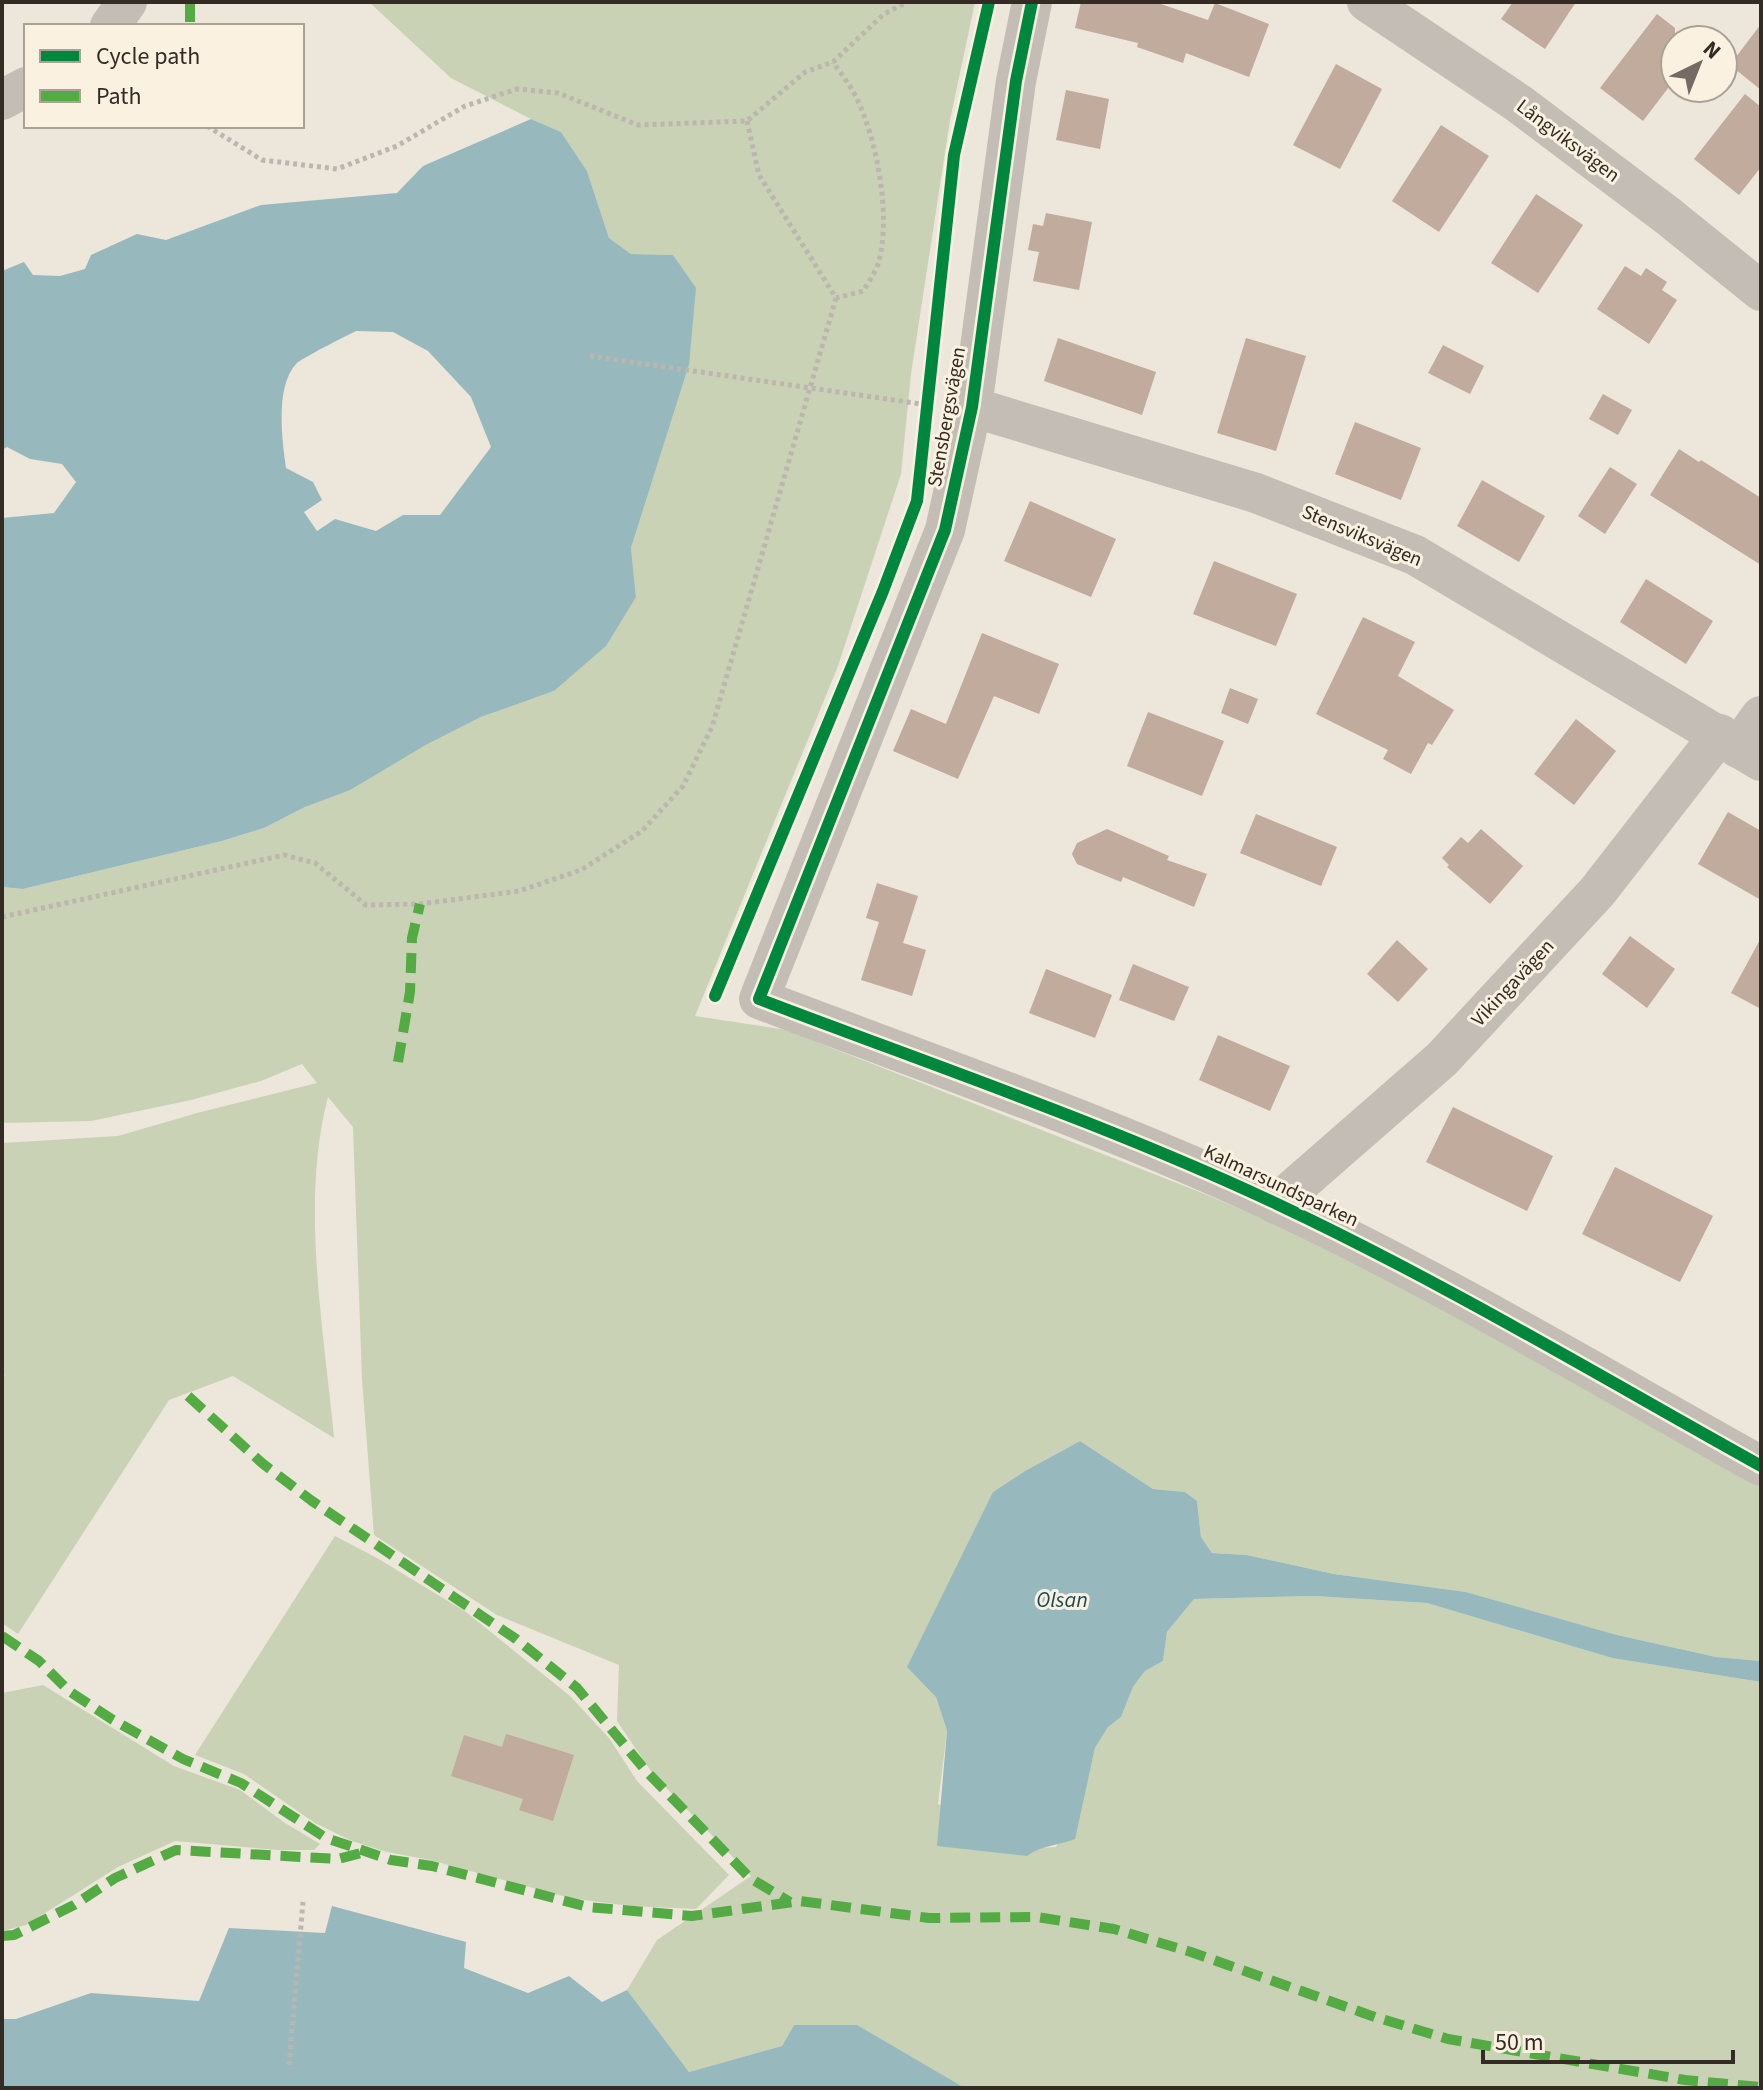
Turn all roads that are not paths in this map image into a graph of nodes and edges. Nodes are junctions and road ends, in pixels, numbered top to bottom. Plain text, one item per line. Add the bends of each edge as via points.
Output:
1 (127, 2) edge
2 (1032, 2) edge
3 (1367, 2) edge
4 (111, 24) edge
5 (24, 88) edge
6 (2, 100) edge
7 (1761, 291) edge
8 (972, 407) junction
9 (1761, 716) edge
10 (1740, 747) edge
11 (759, 999) joint
12 (1276, 1204) junction
13 (1761, 1466) edge

1 - 4 street
2 - 8 street, Stensbergsvägen via 1016,81
3 - 7 street, Långviksvägen via 1518,103
5 - 6 street
8 - 10 street, Stensviksvägen via 1256,493 1415,555
8 - 11 street, Stensbergsvägen via 945,530
9 - 10 street, Vikingavägen
10 - 12 street, Vikingavägen via 1442,1059
11 - 12 street, Kalmarsundsparken via 1122,1136
12 - 13 street, Kalmarsundsparken via 1408,1269

